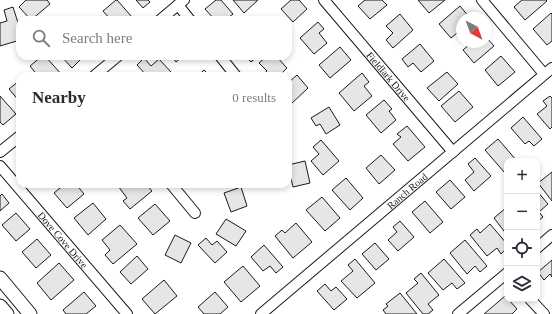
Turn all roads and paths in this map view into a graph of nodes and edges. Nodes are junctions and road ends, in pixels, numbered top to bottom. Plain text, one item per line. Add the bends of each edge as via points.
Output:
1 (324, 0) edge
2 (482, 0) edge
3 (181, 3) edge
4 (165, 16) edge
5 (188, 16) edge
6 (113, 60) edge
7 (223, 60) edge
8 (548, 71) edge
9 (99, 72) edge
10 (233, 72) edge
11 (16, 139) edge
12 (0, 152) edge
13 (453, 152) junction
14 (0, 166) edge
15 (16, 185) edge
16 (19, 188) edge
17 (174, 188) edge
18 (195, 213) dead end
19 (552, 236) edge
20 (540, 246) edge
21 (504, 276) edge
22 (2, 286) edge
23 (533, 302) edge
24 (0, 306) edge
25 (7, 314) edge
26 (30, 314) edge
27 (126, 314) edge
28 (261, 314) edge
29 (458, 314) edge
30 (544, 314) edge

1 - 13 street, Fieldlark Drive
2 - 8 street
3 - 4 street
3 - 5 street
6 - 9 street
7 - 10 street
8 - 13 street, Ranch Road
11 - 12 street
13 - 28 street, Ranch Road
14 - 15 street, Dove Cove Drive
16 - 27 street, Dove Cove Drive
17 - 18 street
19 - 20 street
21 - 29 street
22 - 26 main road
23 - 30 street
24 - 25 main road

